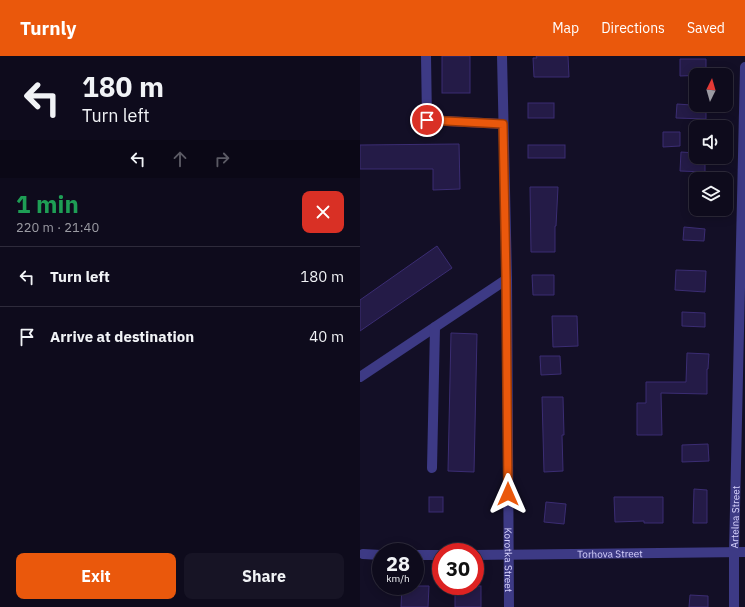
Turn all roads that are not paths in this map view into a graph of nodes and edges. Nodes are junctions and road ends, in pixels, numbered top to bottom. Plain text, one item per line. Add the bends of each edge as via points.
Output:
1 (426, 56) edge
2 (502, 56) edge
3 (745, 67) edge
4 (503, 124) junction
5 (506, 279) junction
6 (435, 327) junction
7 (360, 378) edge
8 (432, 468) dead end
9 (734, 552) junction
10 (745, 552) edge
11 (363, 554) dead end
12 (372, 554) edge
13 (484, 555) edge
14 (508, 555) junction
15 (509, 607) edge
16 (734, 607) edge

1 - 4 street via 427,120
2 - 4 street, Korotka Street
3 - 9 street, Artelna Street
4 - 5 street, Korotka Street
5 - 6 street
5 - 14 street, Korotka Street
6 - 7 street
6 - 8 street
9 - 10 street, Torhova Street
9 - 14 street, Torhova Street
9 - 16 street, Artelna Street
11 - 12 street
13 - 14 street, Torhova Street
14 - 15 street, Korotka Street

